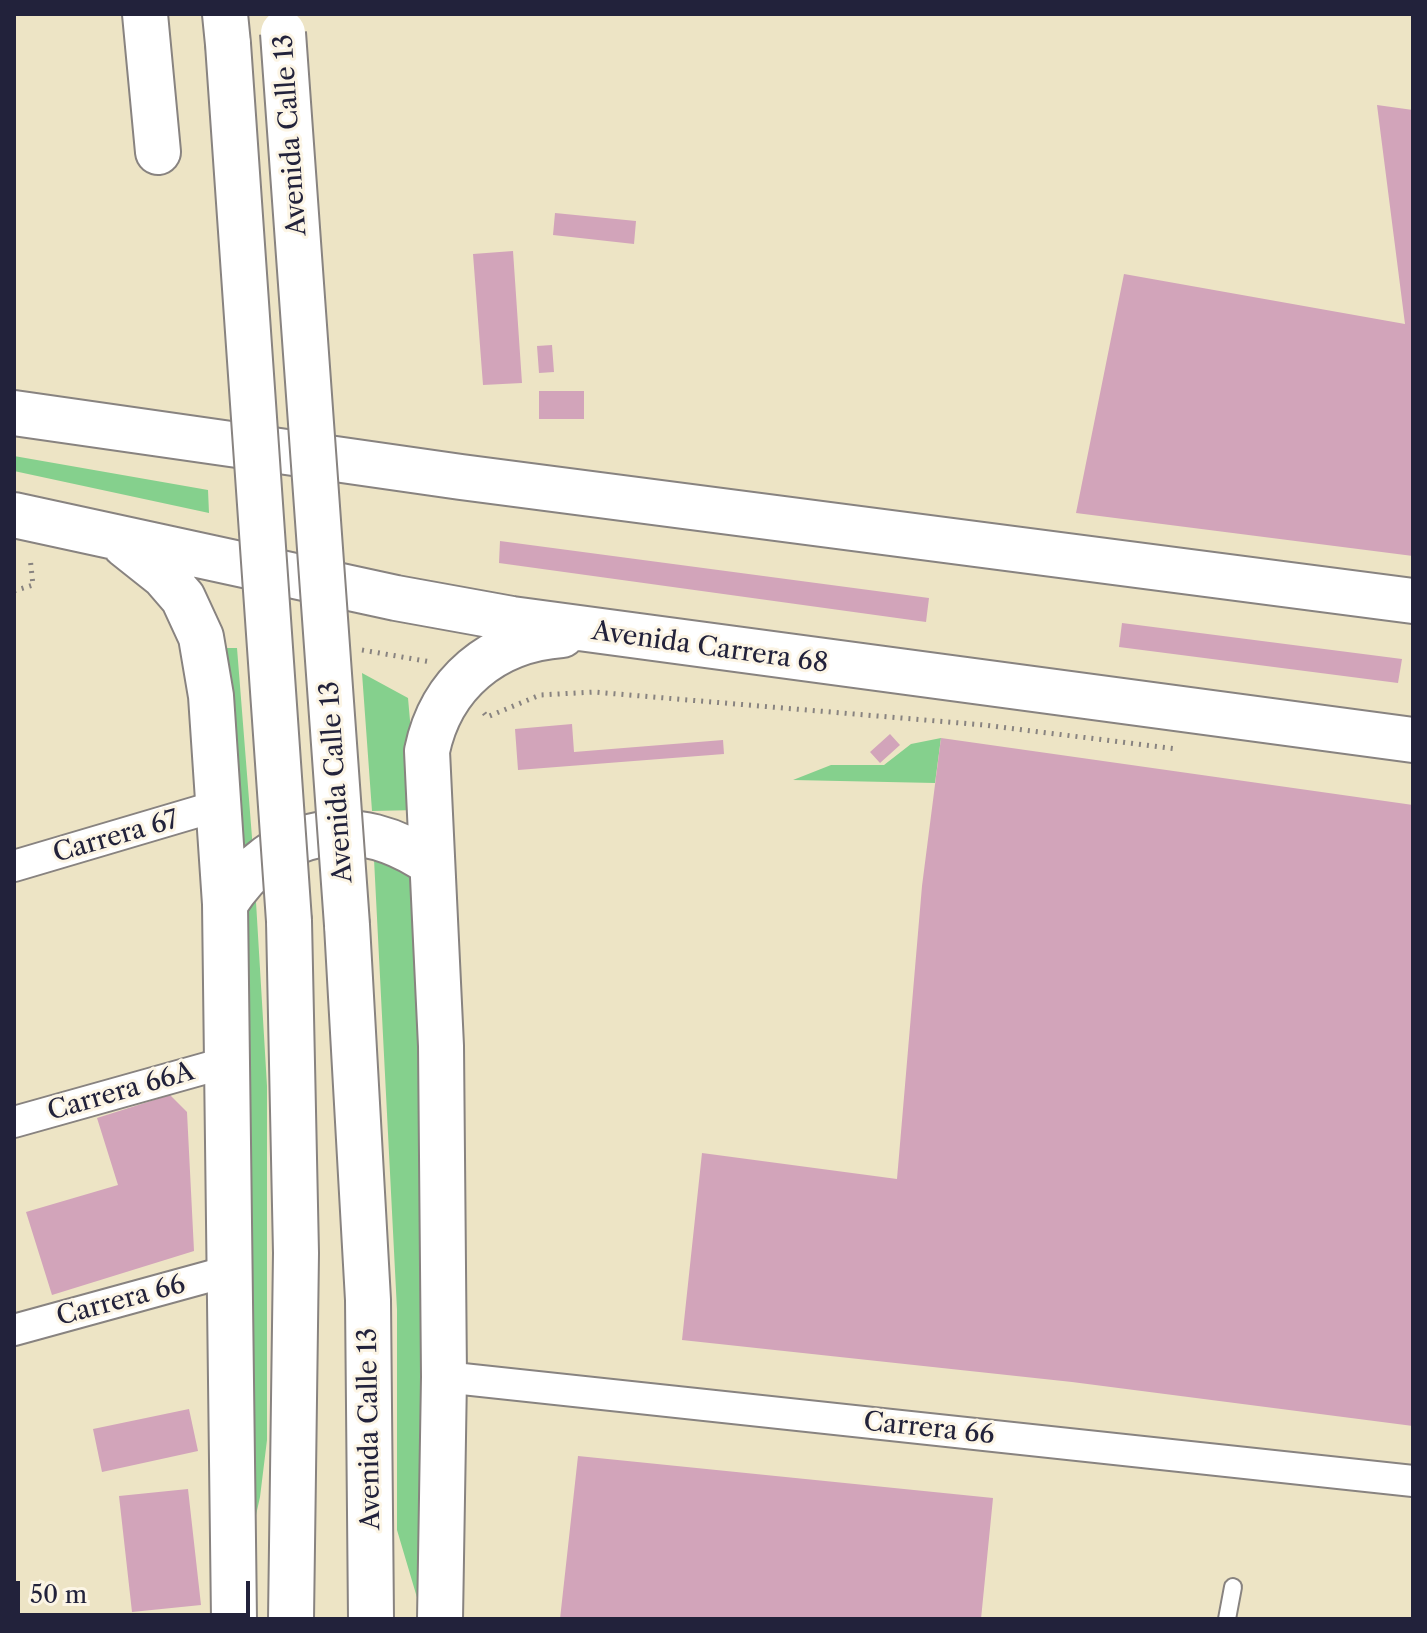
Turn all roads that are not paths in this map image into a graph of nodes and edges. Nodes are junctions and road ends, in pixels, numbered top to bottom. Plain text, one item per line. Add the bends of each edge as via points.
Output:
1 (145, 14) edge
2 (283, 24) edge
3 (226, 29) edge
4 (158, 152) dead end
5 (14, 413) edge
6 (22, 534) edge
7 (117, 540) junction
8 (1413, 601) edge
9 (597, 633) junction
10 (1413, 740) edge
11 (217, 806) junction
12 (432, 864) junction
13 (14, 866) edge
14 (225, 904) junction
15 (228, 1062) junction
16 (14, 1122) edge
17 (229, 1271) junction
18 (14, 1330) edge
19 (444, 1377) junction
20 (292, 1471) junction
21 (1413, 1481) edge
22 (372, 1551) junction
23 (1233, 1587) dead end
24 (234, 1619) edge
25 (244, 1619) edge
26 (291, 1619) edge
27 (371, 1619) edge
28 (402, 1619) edge
29 (440, 1619) edge
30 (1227, 1619) edge

1 - 4 main road
2 - 22 main road, Avenida Calle 13, bridge via 347,925 368,1300
3 - 20 main road, bridge via 289,921 296,1253
5 - 8 main road
6 - 7 main road, Avenida Carrera 68
7 - 9 main road, Avenida Carrera 68
7 - 11 main road via 164,576 183,598 201,637 211,696
9 - 10 main road, Avenida Carrera 68
9 - 12 main road via 529,638 506,648 445,698 427,751
11 - 13 street, Carrera 67
11 - 14 main road
12 - 14 main road via 378,837 318,835 264,859
12 - 19 main road via 441,1046
14 - 15 main road
15 - 16 street, Carrera 66A
15 - 17 main road
17 - 18 street, Carrera 66
17 - 24 main road
19 - 21 street, Carrera 66
19 - 29 main road
20 - 25 main road
20 - 26 main road
22 - 27 main road, Avenida Calle 13
22 - 28 main road, Avenida Calle 13
23 - 30 lane

